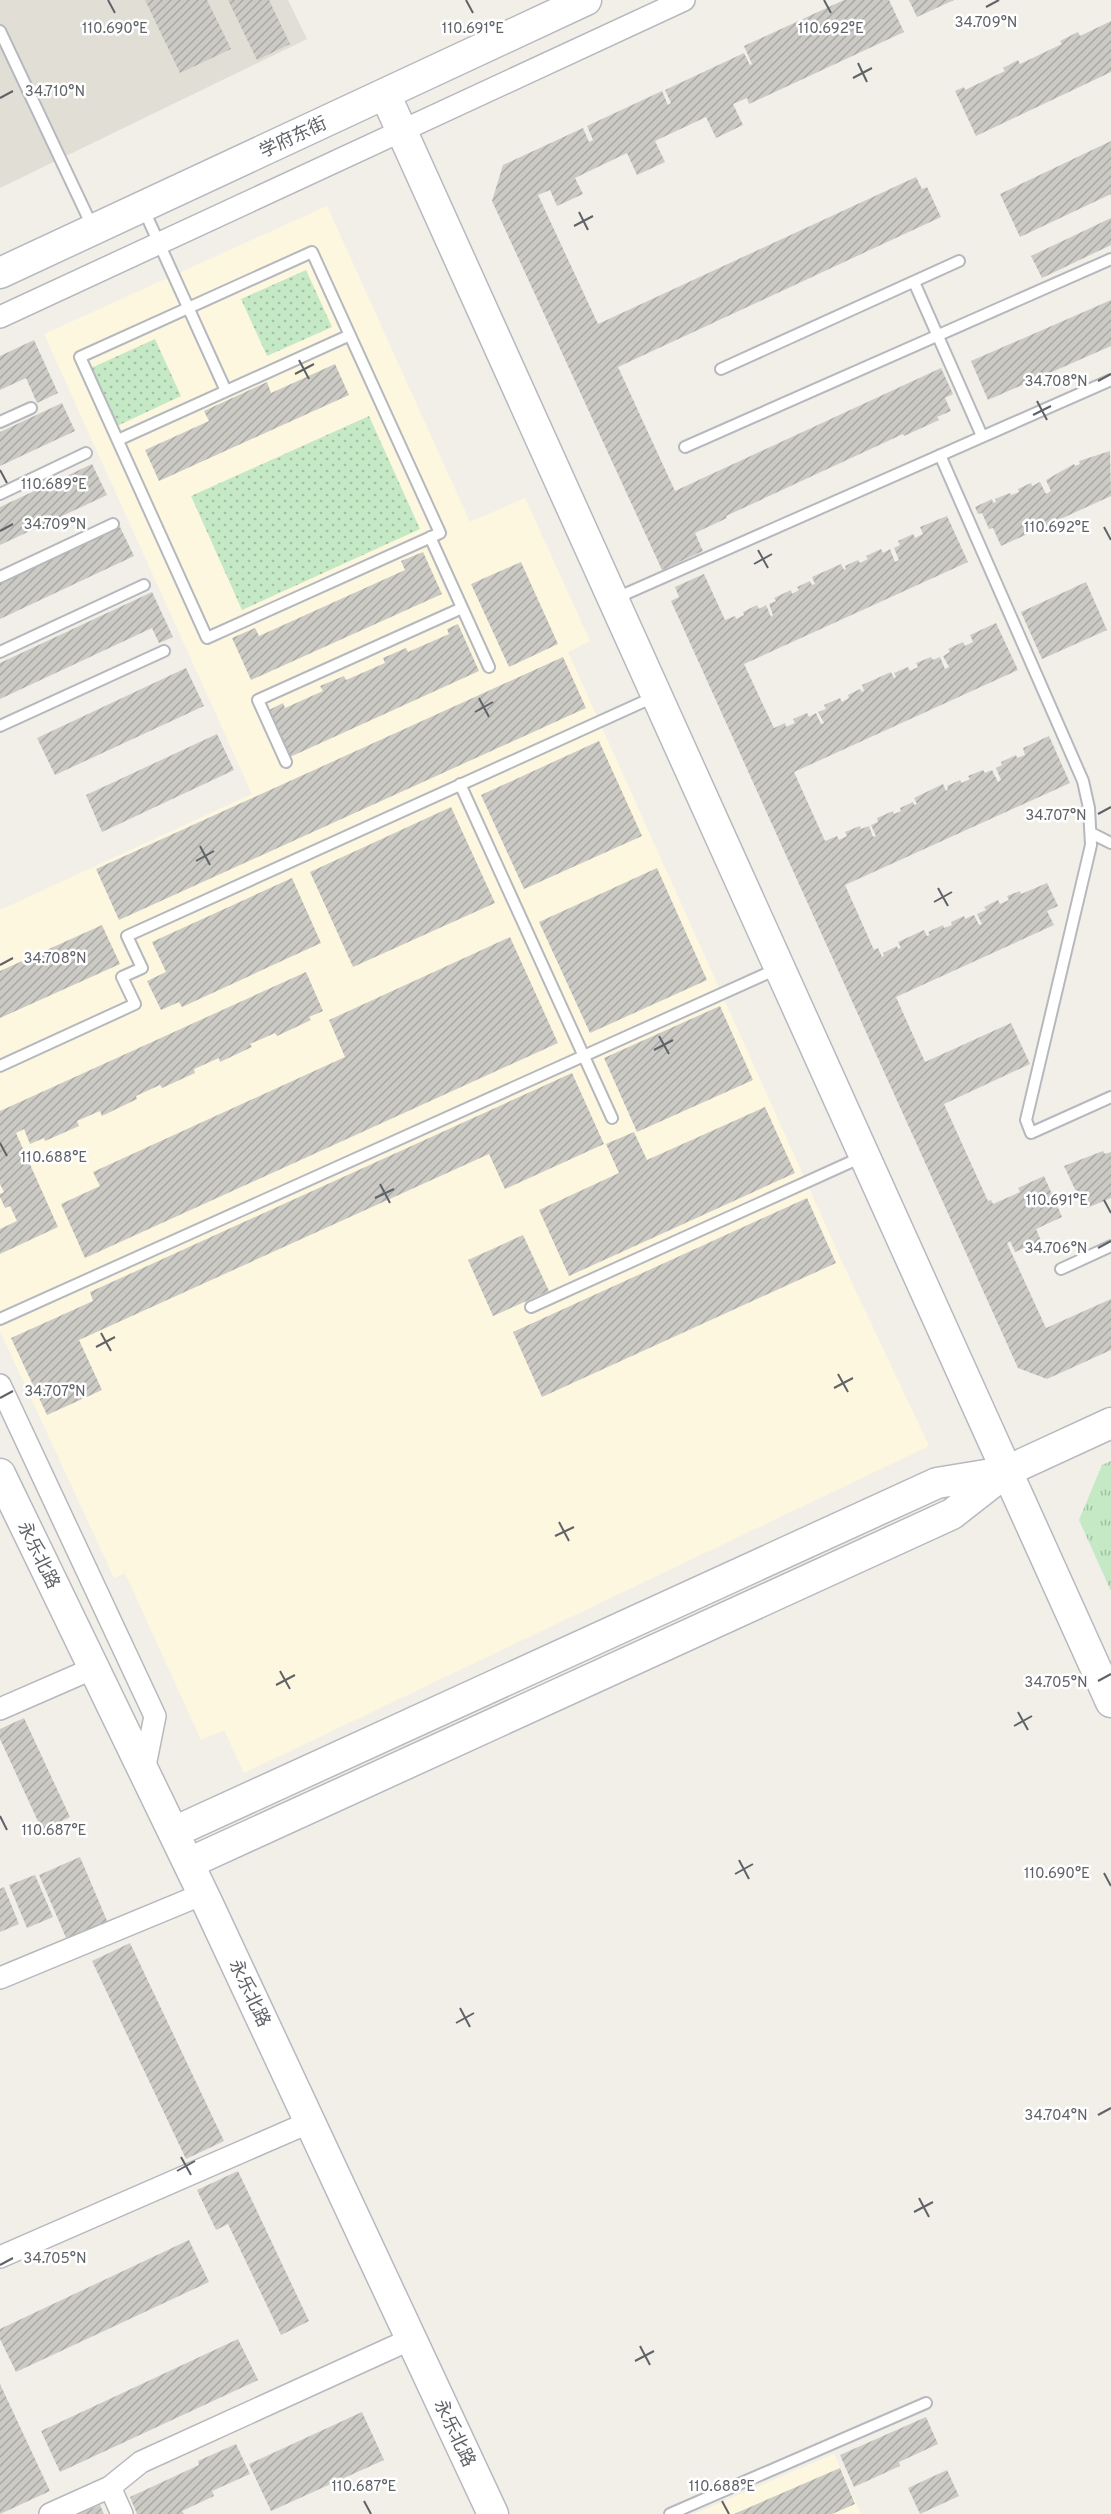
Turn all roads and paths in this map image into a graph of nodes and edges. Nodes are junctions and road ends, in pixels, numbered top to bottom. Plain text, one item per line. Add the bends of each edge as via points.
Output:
1 (586, 0) edge
2 (684, 0) edge
3 (0, 31) edge
4 (385, 94) junction
5 (402, 131) junction
6 (142, 207) junction
7 (94, 229) junction
8 (159, 244) junction
9 (1111, 259) edge
10 (959, 261) dead end
11 (0, 273) edge
12 (914, 282) junction
13 (188, 308) junction
14 (0, 317) edge
15 (350, 335) junction
16 (938, 336) junction
17 (721, 369) dead end
18 (1111, 380) edge
19 (226, 391) junction
20 (31, 408) dead end
21 (0, 422) edge
22 (982, 436) junction
23 (118, 440) junction
24 (686, 447) dead end
25 (86, 453) dead end
26 (940, 455) junction
27 (0, 494) edge
28 (113, 524) dead end
29 (430, 537) junction
30 (0, 577) edge
31 (144, 585) dead end
32 (613, 599) junction
33 (462, 608) junction
34 (164, 651) dead end
35 (0, 652) edge
36 (489, 667) dead end
37 (657, 695) junction
38 (0, 726) edge
39 (286, 762) dead end
40 (460, 784) junction
41 (1091, 833) junction
42 (1111, 843) edge
43 (780, 968) junction
44 (584, 1056) junction
45 (0, 1066) edge
46 (1111, 1097) edge
47 (612, 1118) dead end
48 (865, 1156) junction
49 (1111, 1246) edge
50 (1061, 1269) dead end
51 (531, 1307) dead end
52 (0, 1319) edge
53 (0, 1385) edge
54 (1111, 1423) edge
55 (1007, 1471) junction
56 (0, 1474) edge
57 (94, 1668) junction
58 (1111, 1702) edge
59 (0, 1709) edge
60 (144, 1771) junction
61 (174, 1832) junction
62 (189, 1863) junction
63 (203, 1894) junction
64 (0, 1978) edge
65 (310, 2122) junction
66 (0, 2257) edge
67 (411, 2339) junction
68 (926, 2403) dead end
69 (110, 2487) junction
70 (50, 2514) edge
71 (122, 2514) edge
72 (493, 2514) edge
73 (670, 2514) edge

1 - 4 street, 学府东街
2 - 5 street
3 - 7 lane
4 - 5 street
4 - 6 street, 学府东街
5 - 8 street
5 - 32 street
6 - 7 street, 学府东街
6 - 8 lane
7 - 11 street, 学府东街
8 - 13 lane
8 - 14 street
9 - 16 lane
10 - 12 lane
12 - 16 lane
12 - 17 lane
13 - 15 lane via 312,252
13 - 19 lane
13 - 23 lane via 80,357
15 - 19 lane
15 - 29 lane via 440,533
16 - 22 lane
16 - 24 lane
18 - 22 lane
19 - 23 lane
20 - 21 lane
22 - 26 lane
23 - 29 lane via 207,638
25 - 27 lane
26 - 32 lane
26 - 41 lane via 1083,781
28 - 30 lane
29 - 33 lane
31 - 35 lane
32 - 37 street
33 - 36 lane
33 - 39 lane via 258,700
34 - 38 lane
37 - 40 lane
37 - 43 street
40 - 44 lane
40 - 45 lane via 128,936 142,968 122,977 135,1004
41 - 42 lane
41 - 46 lane via 1026,1120 1031,1133
43 - 44 lane
43 - 48 street
44 - 47 lane
44 - 52 lane
48 - 51 lane
48 - 55 street
49 - 50 lane
53 - 60 street via 155,1716
54 - 55 street
55 - 58 street
55 - 61 street via 937,1483
55 - 62 street via 952,1514
56 - 57 street, 永乐北路
57 - 59 street
57 - 60 street, 永乐北路
60 - 61 street, 永乐北路
61 - 62 street, 永乐北路
62 - 63 street, 永乐北路
63 - 64 street
63 - 65 street, 永乐北路
65 - 66 street
65 - 67 street, 永乐北路
67 - 69 street via 141,2462
67 - 72 street, 永乐北路
68 - 73 lane
69 - 70 street
69 - 71 street

